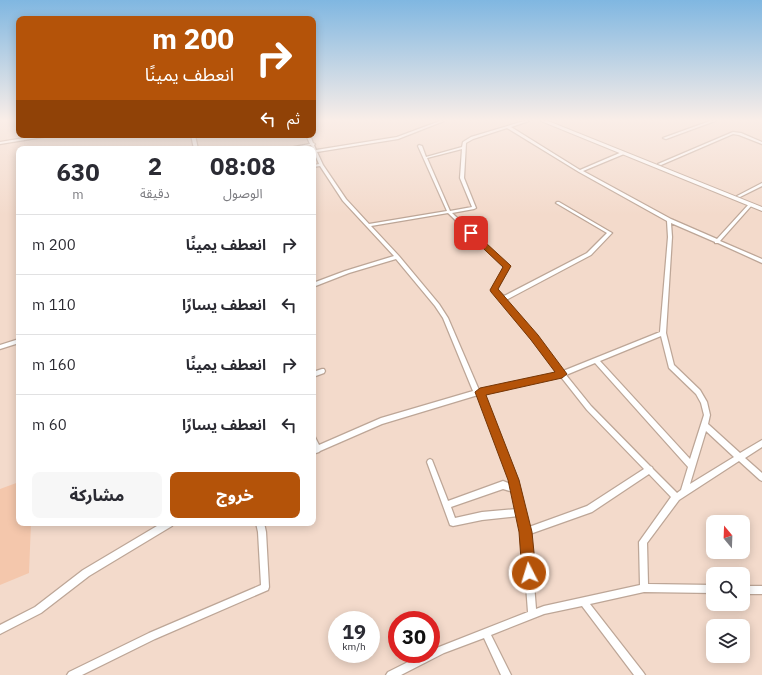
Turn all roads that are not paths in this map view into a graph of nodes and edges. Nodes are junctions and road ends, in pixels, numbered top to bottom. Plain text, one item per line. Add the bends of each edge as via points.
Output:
1 (423, 152) edge
2 (446, 152) edge
3 (463, 152) edge
4 (550, 152) edge
5 (631, 152) edge
6 (687, 152) edge
7 (316, 153) edge
8 (623, 153) joint
9 (425, 158) junction
10 (660, 164) junction
11 (321, 165) junction
12 (316, 166) edge
13 (580, 171) junction
14 (762, 184) edge
15 (739, 196) junction
16 (558, 203) dead end
17 (762, 204) edge
18 (750, 205) junction
19 (762, 209) edge
20 (449, 212) junction
21 (669, 220) junction
22 (369, 225) junction
23 (717, 242) junction
24 (397, 257) junction
25 (762, 261) edge
26 (316, 284) edge
27 (503, 299) junction
28 (663, 333) junction
29 (16, 342) edge
30 (0, 347) edge
31 (596, 360) junction
32 (322, 371) dead end
33 (316, 374) edge
34 (562, 374) junction
35 (478, 392) junction
36 (704, 425) junction
37 (762, 442) edge
38 (316, 451) edge
39 (740, 457) junction
40 (430, 462) dead end
41 (691, 464) junction
42 (650, 469) junction
43 (762, 478) edge
44 (516, 489) junction
45 (684, 492) junction
46 (676, 498) junction
47 (446, 505) junction
48 (521, 512) junction
49 (164, 526) edge
50 (261, 526) edge
51 (526, 532) junction
52 (644, 588) junction
53 (706, 589) edge
54 (750, 590) edge
55 (762, 590) edge
56 (583, 601) junction
57 (532, 614) junction
58 (0, 630) edge
59 (486, 633) junction
60 (72, 675) edge
61 (391, 675) edge
62 (506, 675) edge
63 (640, 675) edge

1 - 9 street
2 - 9 street
3 - 20 street via 462,178 474,208
4 - 13 street
5 - 10 highway
6 - 10 street
7 - 11 street
8 - 13 street
8 - 18 highway
9 - 20 street
10 - 15 highway
11 - 12 street
11 - 22 street via 344,200
13 - 21 street
14 - 15 street
15 - 17 highway
16 - 27 street via 610,233 589,254
18 - 19 highway
18 - 23 street
20 - 22 street
20 - 27 street via 507,266 494,290
21 - 23 street
21 - 28 street
22 - 24 street
23 - 25 street
24 - 26 street
24 - 35 street via 437,305
27 - 34 street
28 - 31 street
28 - 36 street via 671,366 694,387 704,402 707,415
29 - 30 street
31 - 34 street
31 - 41 street
32 - 33 street
34 - 35 street
34 - 42 street via 589,408
35 - 38 street via 381,421
35 - 44 street
36 - 39 street
36 - 41 street
37 - 39 street
39 - 43 street
39 - 45 street
40 - 47 street
41 - 45 street
42 - 46 street
42 - 51 street via 589,509
44 - 47 street via 503,485
44 - 48 street
45 - 46 street
46 - 52 street via 643,542
47 - 48 street via 455,523 482,516
48 - 51 street
49 - 58 street via 86,573 38,610
50 - 60 street via 265,587 152,636
51 - 57 street
52 - 53 street
52 - 56 street
54 - 55 street
56 - 57 street
56 - 63 street
57 - 59 street
59 - 61 street via 442,650
59 - 62 street

